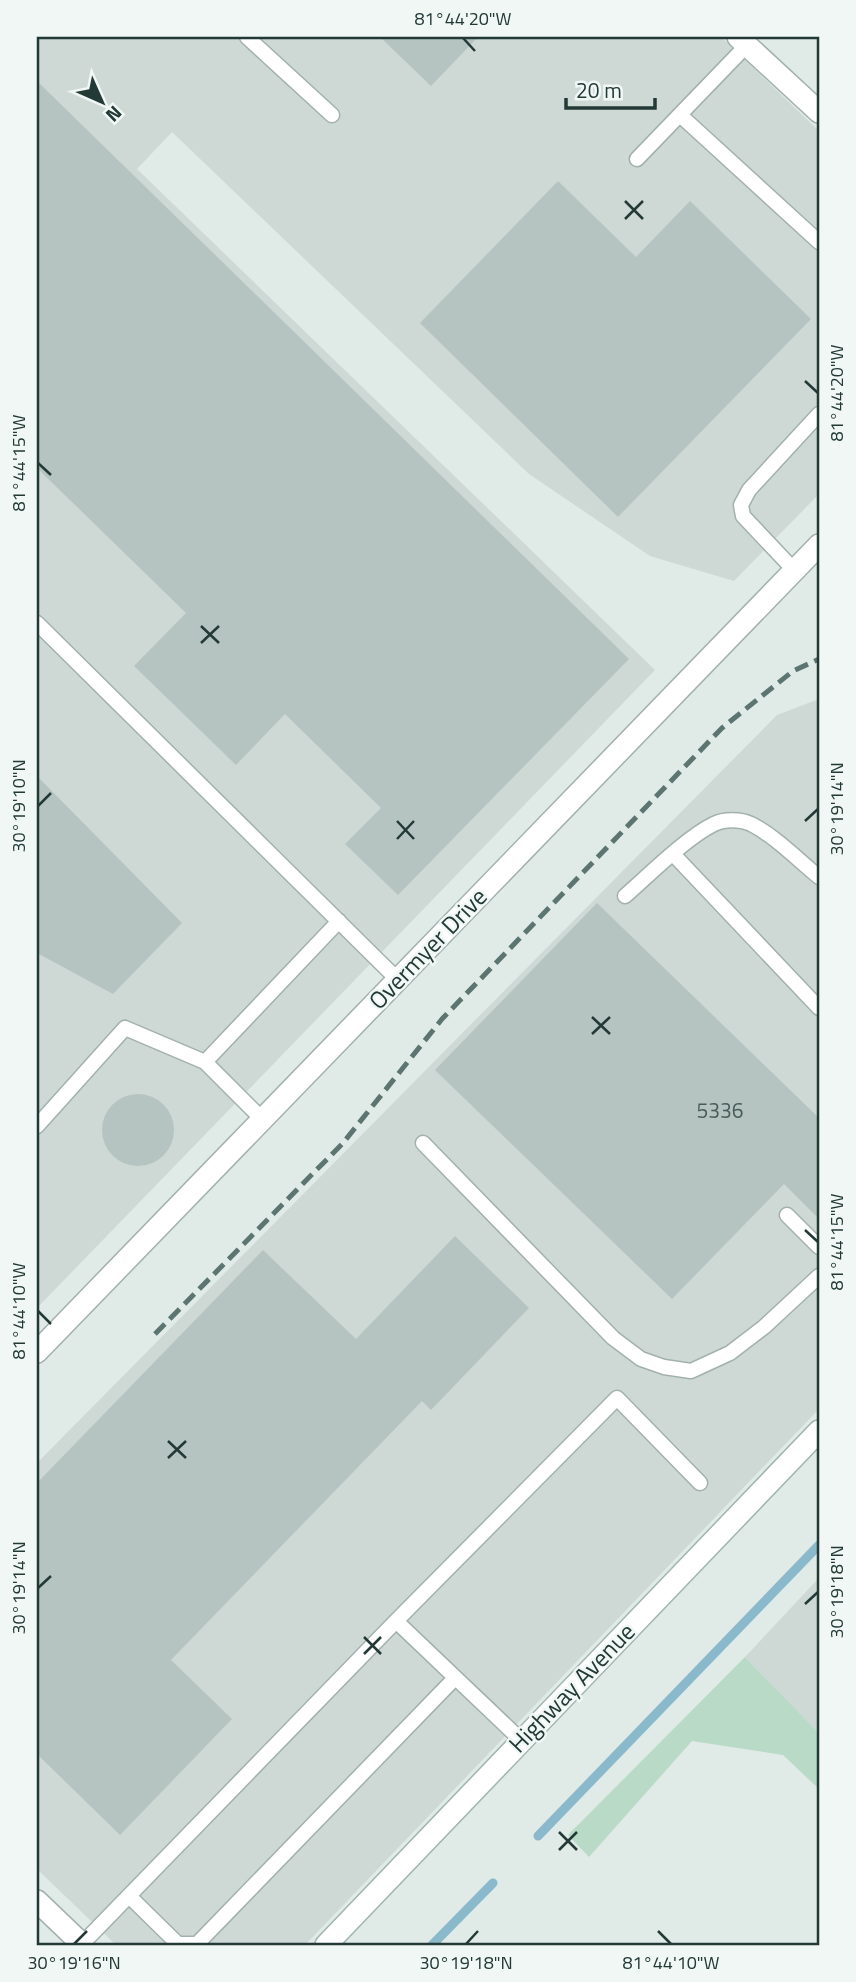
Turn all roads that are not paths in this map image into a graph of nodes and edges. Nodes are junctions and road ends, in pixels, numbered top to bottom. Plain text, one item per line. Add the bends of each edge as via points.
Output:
1 (247, 37) edge
2 (742, 41) edge
3 (819, 112) edge
4 (332, 115) dead end
5 (680, 115) junction
6 (637, 159) dead end
7 (819, 242) edge
8 (819, 414) edge
9 (819, 545) edge
10 (795, 571) junction
11 (37, 624) edge
12 (674, 855) junction
13 (819, 877) edge
14 (625, 896) dead end
15 (339, 921) junction
16 (398, 981) junction
17 (819, 1008) edge
18 (205, 1062) junction
19 (262, 1119) junction
20 (37, 1126) edge
21 (423, 1143) dead end
22 (787, 1215) dead end
23 (819, 1247) edge
24 (819, 1276) edge
25 (37, 1352) edge
26 (817, 1437) edge
27 (700, 1483) dead end
28 (396, 1621) junction
29 (455, 1678) junction
30 (522, 1741) junction
31 (129, 1896) junction
32 (37, 1901) edge
33 (82, 1945) edge
34 (326, 1945) edge

1 - 4 lane
2 - 3 street
2 - 5 lane
5 - 6 lane
5 - 7 lane
8 - 10 lane via 749,490 741,505 743,516
9 - 10 street, Overmyer Drive
10 - 16 street, Overmyer Drive
11 - 15 lane
12 - 13 lane via 715,823 748,822
12 - 14 lane
12 - 17 lane
15 - 16 lane
15 - 18 lane
16 - 19 street, Overmyer Drive
18 - 19 lane
18 - 20 lane via 125,1028
19 - 25 street, Overmyer Drive
21 - 24 lane via 613,1338 641,1360 691,1371 730,1353
22 - 23 lane
26 - 30 street, Highway Avenue
27 - 28 lane via 617,1398
28 - 29 lane
28 - 31 lane
29 - 30 lane
29 - 31 lane via 197,1944 178,1944
30 - 34 street, Highway Avenue
31 - 33 lane
32 - 33 street

